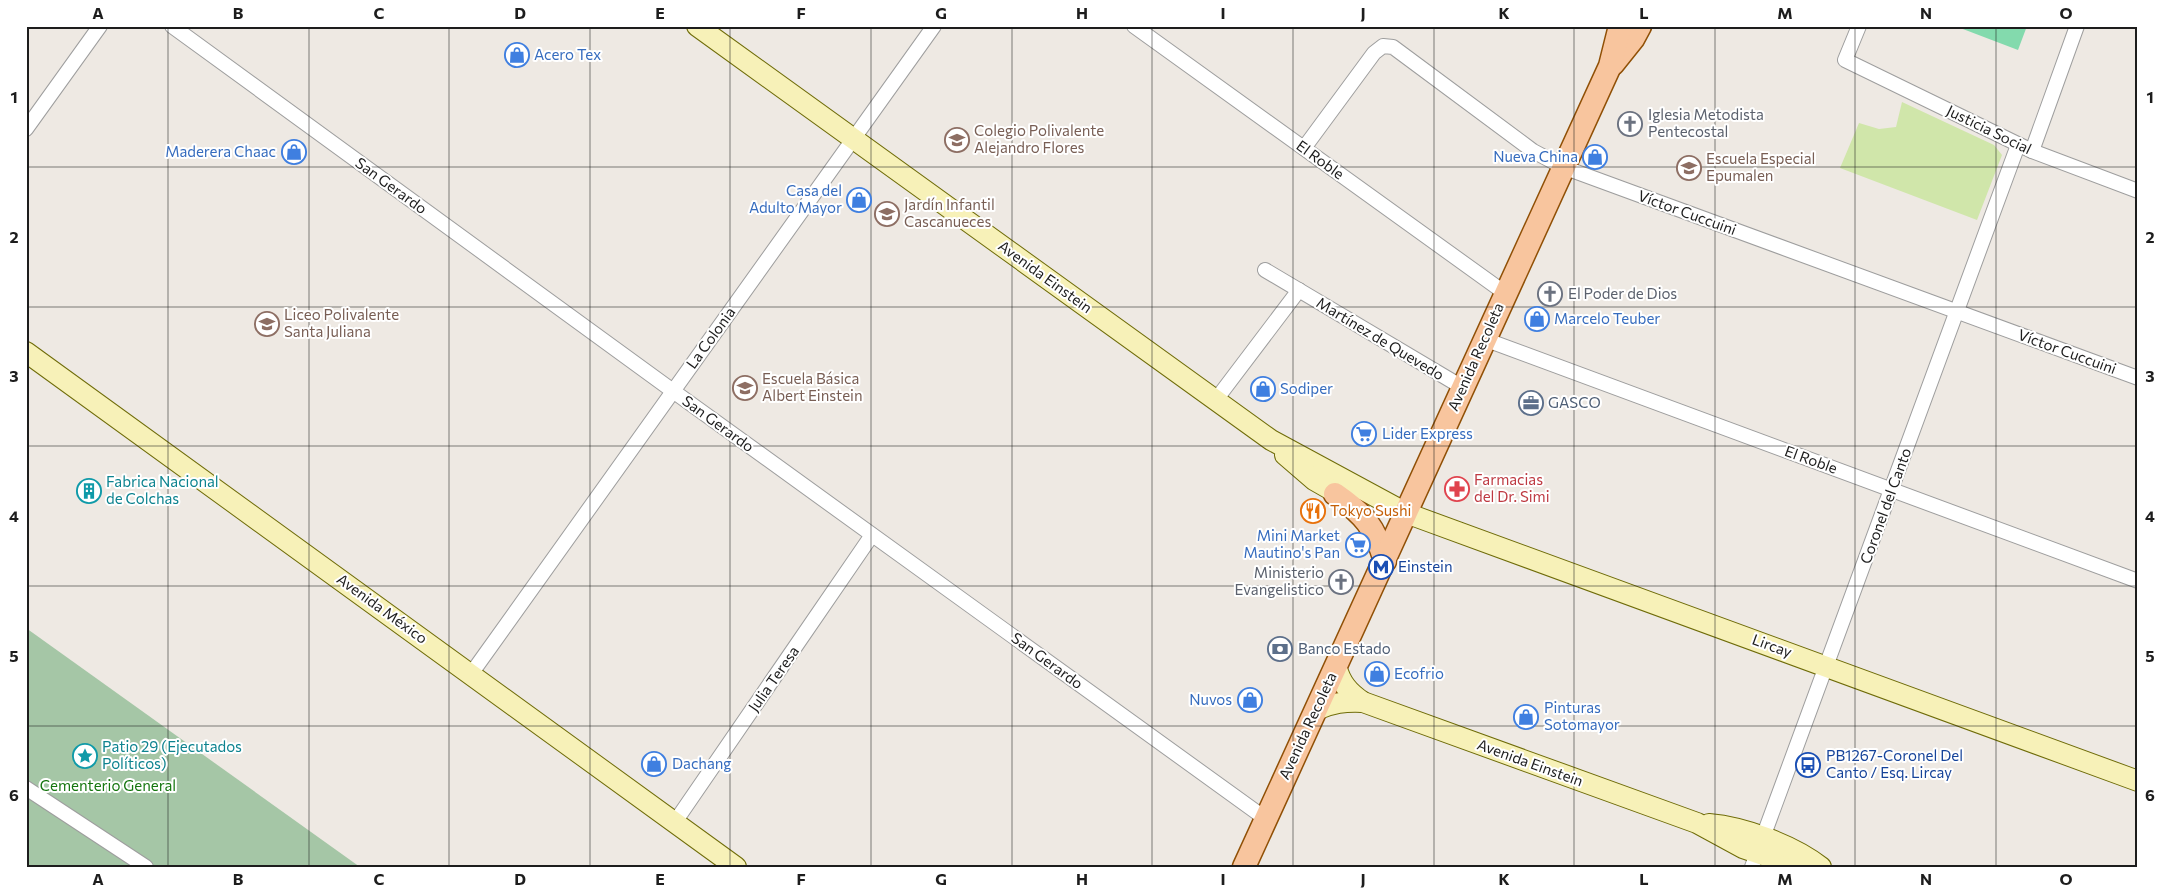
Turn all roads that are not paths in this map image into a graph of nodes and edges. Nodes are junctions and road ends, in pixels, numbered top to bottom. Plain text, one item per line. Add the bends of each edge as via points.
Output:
1 (100, 26) edge
2 (172, 26) edge
3 (697, 26) edge
4 (934, 26) edge
5 (1134, 26) edge
6 (1620, 26) edge
7 (1640, 26) edge
8 (1858, 26) edge
9 (2077, 26) edge
10 (1610, 66) junction
11 (26, 129) edge
12 (854, 138) junction
13 (2018, 145) junction
14 (1304, 148) junction
15 (2032, 151) junction
16 (1563, 167) junction
17 (2138, 191) edge
18 (1265, 270) dead end
19 (1299, 290) junction
20 (1505, 293) junction
21 (1956, 312) junction
22 (1484, 339) junction
23 (26, 352) edge
24 (2138, 378) edge
25 (1462, 387) junction
26 (673, 391) junction
27 (1215, 401) junction
28 (1271, 440) junction
29 (1892, 490) junction
30 (1335, 494) junction
31 (1406, 514) junction
32 (872, 535) junction
33 (1385, 561) junction
34 (2138, 580) edge
35 (1336, 666) junction
36 (1827, 666) junction
37 (471, 674) junction
38 (1363, 702) junction
39 (1316, 710) junction
40 (2138, 780) edge
41 (26, 788) edge
42 (1266, 819) junction
43 (675, 822) junction
44 (1757, 853) edge
45 (146, 867) edge
46 (736, 867) edge
47 (1244, 867) edge
48 (1798, 867) edge
49 (1821, 867) edge

1 - 11 street
2 - 26 street, San Gerardo
3 - 12 main road, Avenida Einstein
4 - 12 street, La Colonia
5 - 14 street, El Roble
6 - 10 main road, Avenida Recoleta
7 - 10 main road, Avenida Recoleta
8 - 13 street, Justicia Social via 1846,60
9 - 15 street
10 - 16 main road, Avenida Recoleta
12 - 26 street, La Colonia
12 - 27 main road, Avenida Einstein
13 - 15 street, Justicia Social
13 - 21 street, Coronel del Canto
14 - 16 street, Víctor Cuccuini via 1374,53 1388,46 1397,49 1534,151
14 - 20 street, El Roble
15 - 17 street, Justicia Social
16 - 20 main road, Avenida Recoleta
16 - 21 street, Víctor Cuccuini
18 - 19 street, Martínez de Quevedo
19 - 25 street, Martínez de Quevedo
19 - 27 street, Martínez de Quevedo
20 - 22 main road, Avenida Recoleta
21 - 24 street, Víctor Cuccuini
21 - 29 street, Coronel del Canto
22 - 25 main road, Avenida Recoleta
22 - 29 street, El Roble
23 - 37 main road, Avenida México
25 - 31 main road, Avenida Recoleta
26 - 32 street, San Gerardo
26 - 37 street, La Colonia
27 - 28 main road, Avenida Einstein
28 - 30 main road, Avenida Einstein via 1307,475
28 - 31 main road, Avenida Einstein
29 - 34 street, El Roble
29 - 36 street, Coronel del Canto
30 - 31 main road, Avenida Einstein via 1372,508
30 - 33 main road via 1368,522
31 - 33 main road, Avenida Recoleta
31 - 36 main road, Lircay
32 - 42 street, San Gerardo
32 - 43 street, Julia Teresa
33 - 35 main road, Avenida Recoleta
35 - 38 main road, Avenida Einstein via 1340,681 1350,694
35 - 39 main road, Avenida Recoleta
36 - 40 main road, Lircay
36 - 44 street, Coronel del Canto
37 - 43 main road, Avenida México
38 - 39 main road, Avenida Einstein via 1347,701
38 - 44 main road, Avenida Einstein via 1697,823 1727,841
39 - 42 main road, Avenida Recoleta
41 - 45 street
42 - 47 main road, Avenida Recoleta
43 - 46 main road, Avenida México
44 - 48 main road, Avenida Einstein
44 - 49 main road, Avenida Einstein via 1794,851

